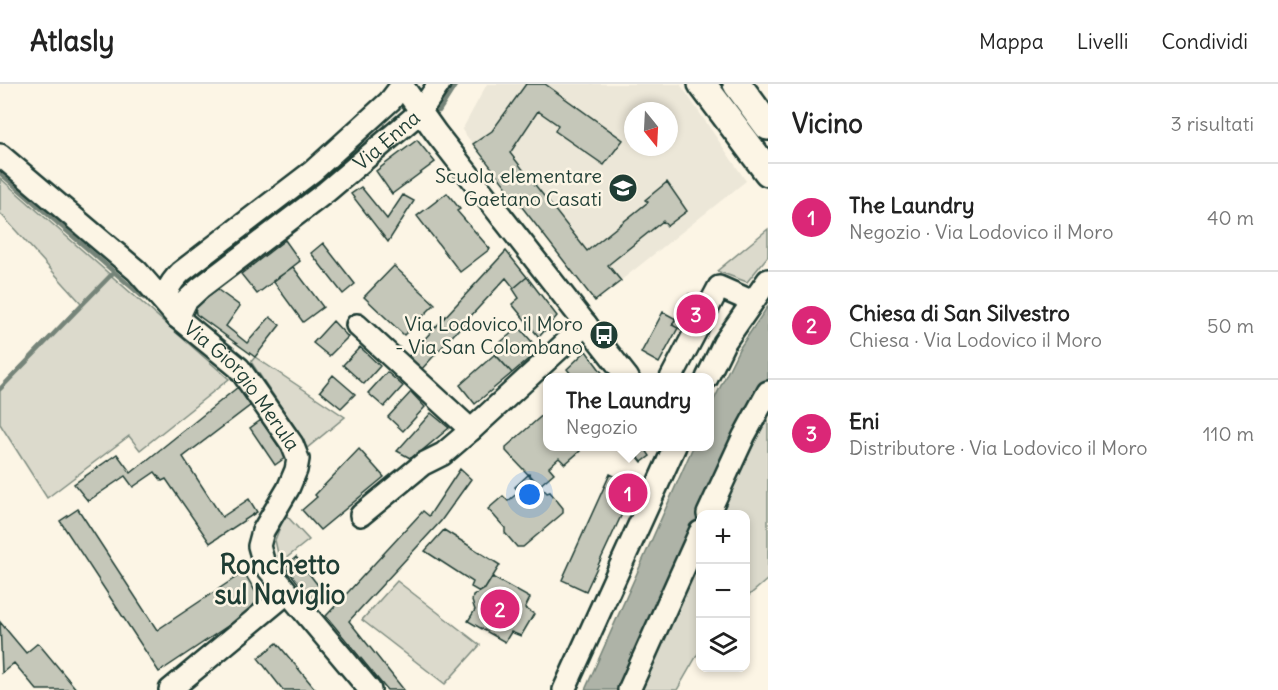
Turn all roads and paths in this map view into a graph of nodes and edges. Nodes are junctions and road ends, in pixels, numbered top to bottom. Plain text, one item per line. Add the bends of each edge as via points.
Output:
1 (439, 84) edge
2 (702, 84) edge
3 (737, 84) edge
4 (402, 85) edge
5 (420, 112) junction
6 (768, 126) edge
7 (0, 154) edge
8 (768, 172) edge
9 (768, 280) edge
10 (751, 301) junction
11 (178, 318) junction
12 (586, 324) junction
13 (357, 325) dead end
14 (682, 355) junction
15 (624, 373) edge
16 (673, 373) edge
17 (705, 373) edge
18 (709, 373) edge
19 (768, 392) edge
20 (471, 430) junction
21 (673, 451) edge
22 (710, 510) edge
23 (361, 515) dead end
24 (696, 541) edge
25 (287, 593) junction
26 (170, 690) edge
27 (370, 690) edge
28 (564, 690) edge
29 (629, 690) edge

1 - 5 street
2 - 8 main road
3 - 6 main road
4 - 5 street, Via Enna
4 - 11 street, Via Enna via 390,101 313,171 175,278 167,296
5 - 11 street, Via Enna via 326,192 200,288 186,301
5 - 12 street
7 - 11 street, Via Giorgio Merula via 137,271
9 - 10 street
10 - 14 street via 717,280
10 - 18 street
11 - 25 street, Via Giorgio Merula via 240,368 292,444 298,459 288,489 263,531 259,546 264,564
12 - 15 street
12 - 20 street
13 - 20 street
14 - 16 street
14 - 17 street
19 - 22 street
20 - 23 street
21 - 28 street
24 - 29 street
25 - 26 street
25 - 27 street, Via Giorgio Merula

